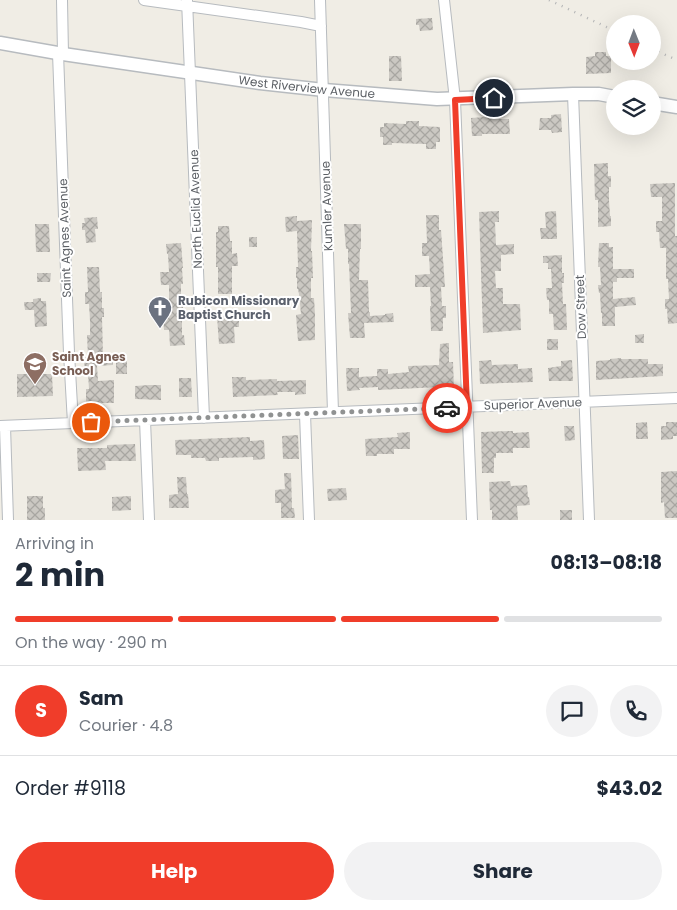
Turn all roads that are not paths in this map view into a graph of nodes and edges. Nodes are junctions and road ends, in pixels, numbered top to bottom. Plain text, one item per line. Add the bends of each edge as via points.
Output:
1 (62, 0) edge
2 (144, 0) edge
3 (320, 0) edge
4 (444, 0) edge
5 (188, 3) edge
6 (322, 26) junction
7 (0, 43) edge
8 (61, 53) junction
9 (191, 72) junction
10 (324, 90) junction
11 (573, 94) junction
12 (606, 95) edge
13 (455, 100) junction
14 (661, 104) edge
15 (677, 107) edge
16 (677, 398) edge
17 (584, 402) junction
18 (467, 407) junction
19 (334, 412) junction
20 (305, 414) junction
21 (204, 418) junction
22 (145, 420) junction
23 (73, 423) junction
24 (3, 426) edge
25 (8, 520) edge
26 (149, 520) edge
27 (309, 520) edge
28 (472, 520) edge
29 (589, 520) edge

1 - 8 street, Saint Agnes Avenue
2 - 5 street
3 - 6 street, Kumler Avenue
4 - 13 street
5 - 6 street
5 - 9 street, North Euclid Avenue
6 - 10 street, Kumler Avenue
7 - 8 street, West Riverview Avenue
8 - 9 street, West Riverview Avenue
8 - 23 street, Saint Agnes Avenue
9 - 10 street, West Riverview Avenue
9 - 21 street, North Euclid Avenue
10 - 13 street, West Riverview Avenue
10 - 19 street, Kumler Avenue
11 - 12 street, West Riverview Avenue
11 - 13 street, West Riverview Avenue
11 - 17 street, Dow Street
13 - 18 street
14 - 15 street
16 - 17 street, Superior Avenue
17 - 18 street, Superior Avenue
17 - 29 street, Dow Street
18 - 19 street, Superior Avenue
18 - 28 street
19 - 20 street, Superior Avenue
20 - 21 street, Superior Avenue
20 - 27 street
21 - 22 street, Superior Avenue
22 - 23 street, Superior Avenue
22 - 26 street
23 - 24 street, Superior Avenue
24 - 25 street

